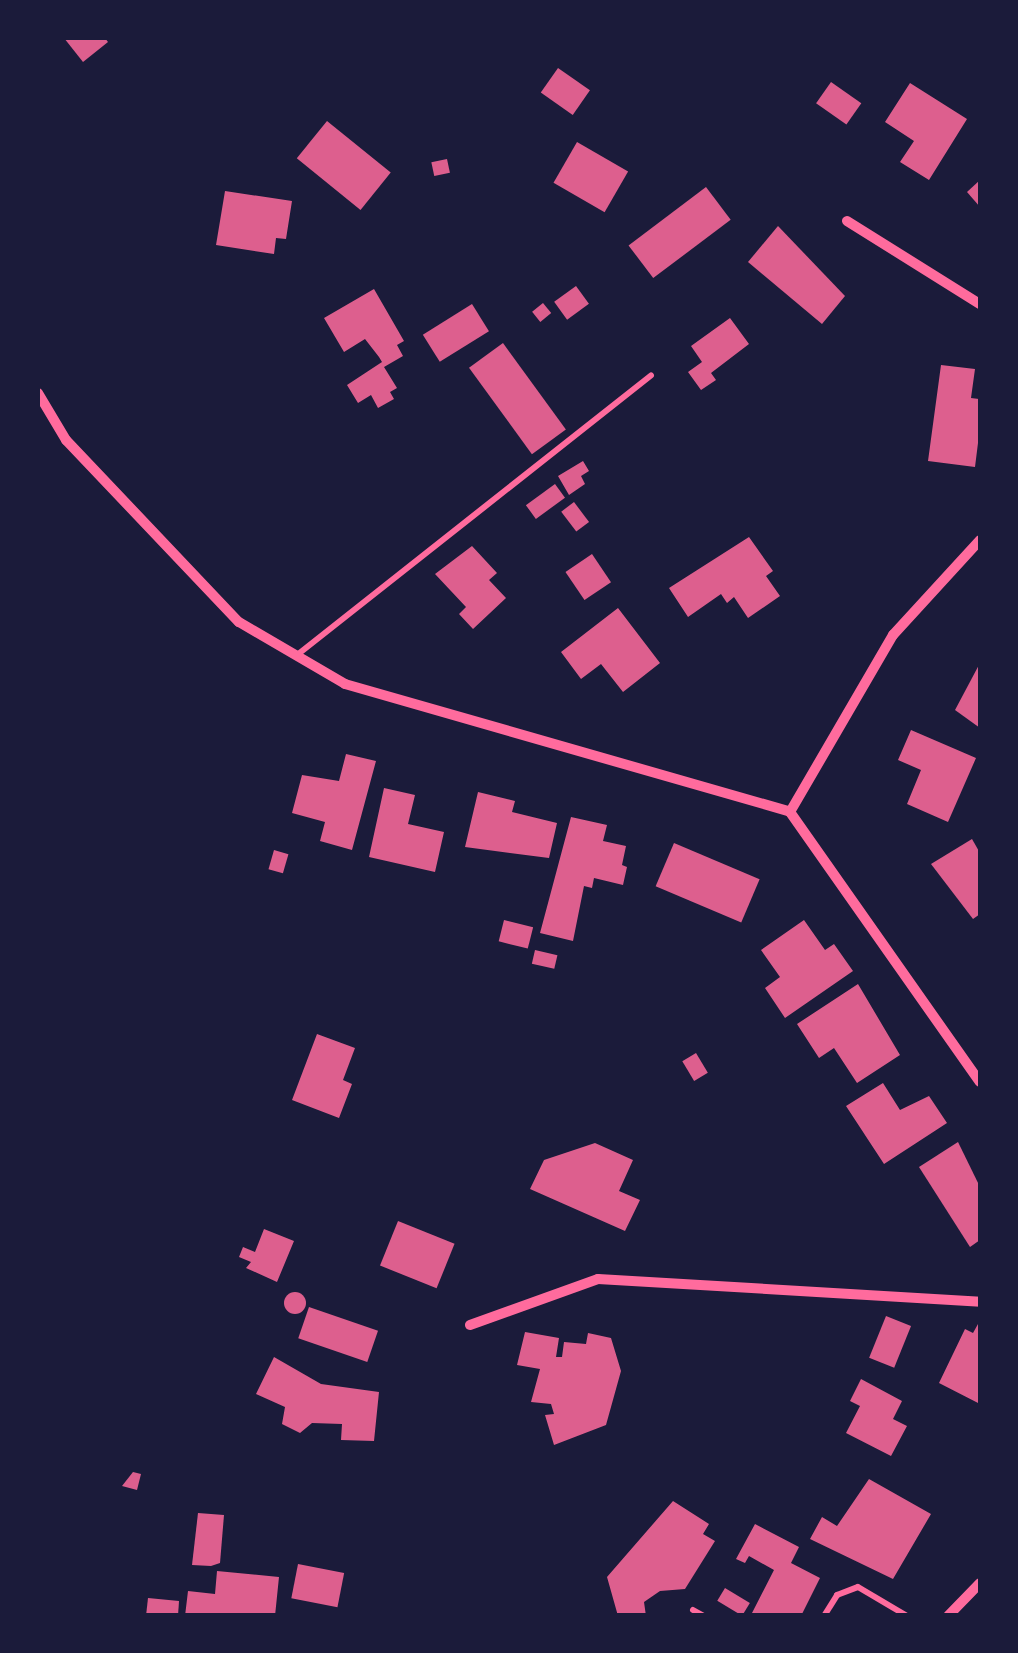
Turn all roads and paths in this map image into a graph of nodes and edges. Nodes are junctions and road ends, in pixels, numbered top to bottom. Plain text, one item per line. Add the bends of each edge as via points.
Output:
1 (847, 221) dead end
2 (980, 304) edge
3 (651, 376) dead end
4 (38, 393) edge
5 (980, 540) edge
6 (296, 655) junction
7 (790, 812) junction
8 (980, 1082) edge
9 (980, 1302) edge
10 (470, 1325) dead end
11 (980, 1583) edge
12 (693, 1610) dead end
13 (704, 1616) edge
14 (824, 1616) edge
15 (906, 1616) edge
16 (948, 1616) edge

1 - 2 street
3 - 6 lane
4 - 6 street via 66,440 238,622
5 - 7 street via 894,635
6 - 7 street via 345,684
7 - 8 street
9 - 10 street via 598,1279
11 - 16 street
12 - 13 lane
14 - 15 lane via 836,1595 858,1587

